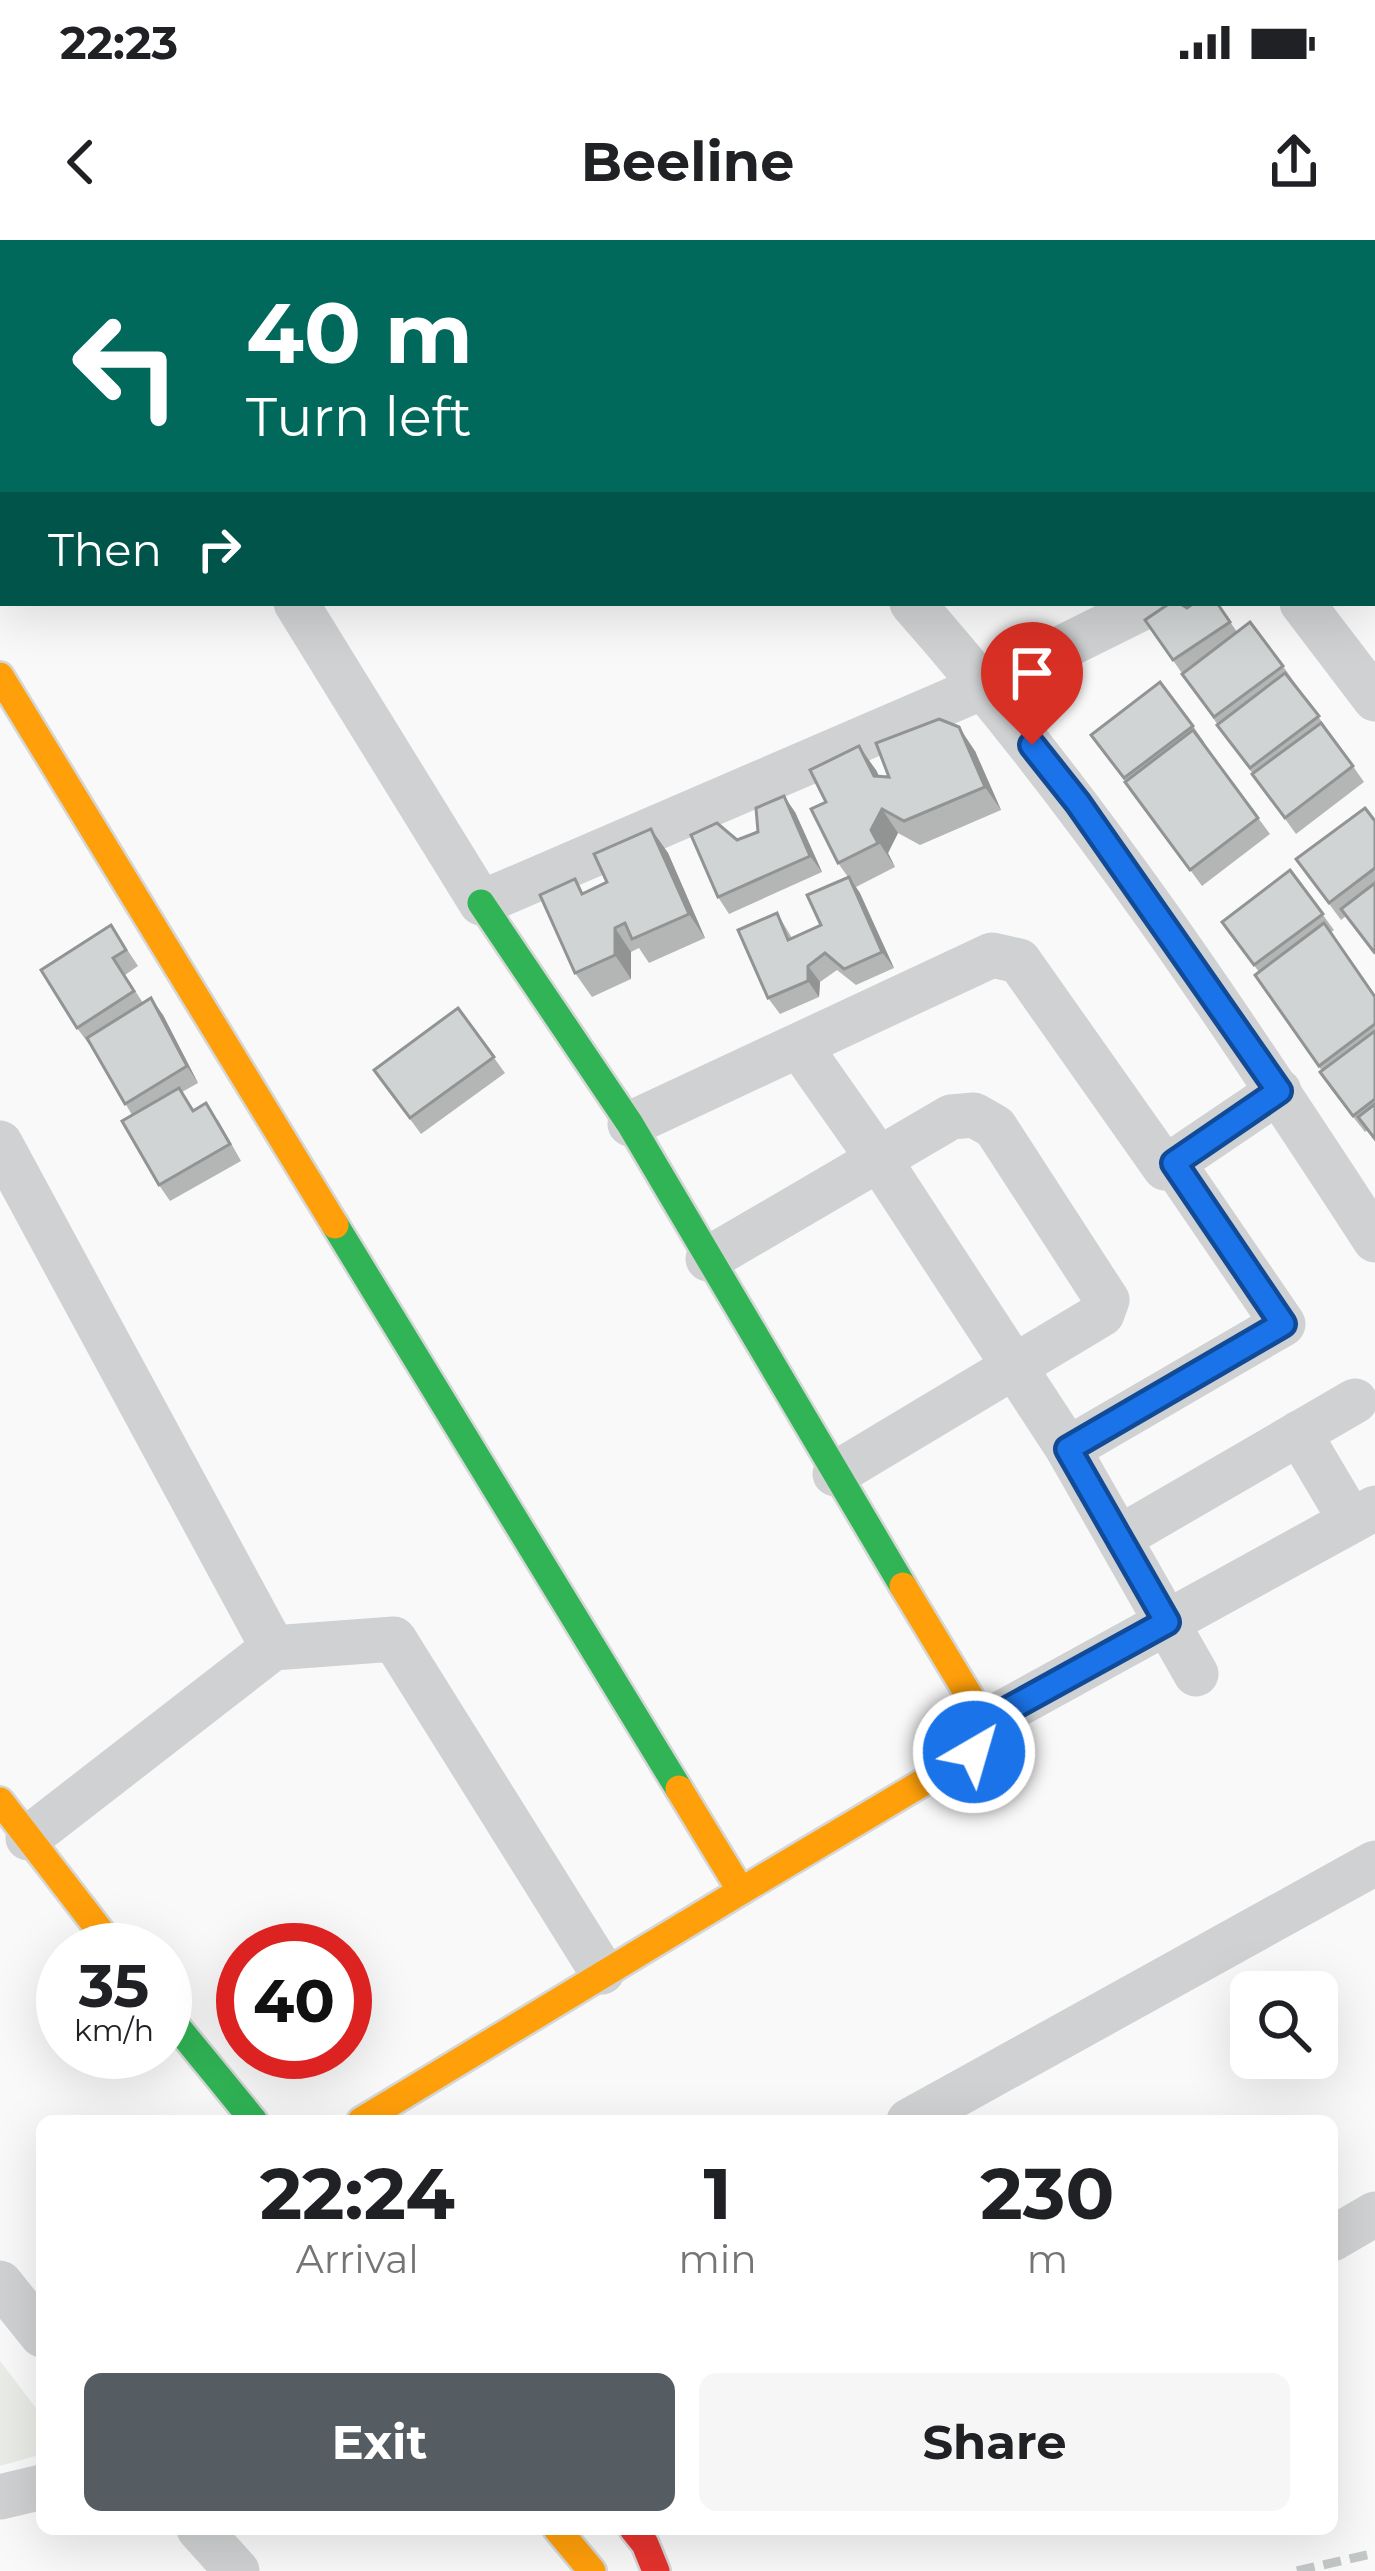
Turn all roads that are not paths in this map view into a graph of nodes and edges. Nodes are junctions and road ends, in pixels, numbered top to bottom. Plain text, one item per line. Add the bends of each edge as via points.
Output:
1 (298, 606) edge
2 (915, 606) edge
3 (1146, 606) edge
4 (1303, 606) edge
5 (0, 676) edge
6 (985, 686) junction
7 (1375, 699) edge
8 (12, 719) edge
9 (482, 903) junction
10 (800, 1047) junction
11 (1279, 1091) junction
12 (630, 1124) junction
13 (0, 1143) edge
14 (880, 1161) junction
15 (1174, 1163) junction
16 (1375, 1240) edge
17 (708, 1259) junction
18 (1014, 1367) junction
19 (1354, 1401) dead end
20 (1299, 1433) junction
21 (1068, 1449) junction
22 (835, 1474) junction
23 (1363, 1515) edge
24 (1119, 1538) junction
25 (1167, 1622) junction
26 (273, 1648) junction
27 (1196, 1674) dead end
28 (980, 1725) junction
29 (0, 1801) edge
30 (28, 1838) junction
31 (1375, 1863) edge
32 (741, 1892) junction
33 (94, 1923) edge
34 (602, 1972) junction
35 (192, 2045) edge
36 (249, 2115) edge
37 (371, 2115) edge
38 (920, 2115) edge
39 (1375, 2214) edge
40 (1338, 2236) edge
41 (0, 2283) edge
42 (36, 2328) edge
43 (36, 2488) edge
44 (0, 2497) edge
45 (205, 2535) edge
46 (562, 2535) edge
47 (638, 2535) edge
48 (238, 2571) edge
49 (592, 2571) edge
50 (656, 2571) edge

1 - 9 street
2 - 6 street
3 - 6 street
4 - 7 street
5 - 8 street
6 - 9 street
6 - 11 street via 1078,803
8 - 32 street
9 - 12 street
10 - 12 street
10 - 14 street
10 - 15 street via 1006,955 1019,961 1165,1168
11 - 15 street
11 - 16 street
12 - 17 street
13 - 26 street
14 - 17 street
14 - 18 street
14 - 18 street via 951,1117 974,1115 1008,1146 1107,1300 1102,1314
15 - 21 street via 1283,1324
17 - 22 street
18 - 21 street
18 - 22 street
19 - 20 street
20 - 23 street
20 - 24 street
21 - 24 street
22 - 28 street
23 - 25 street
24 - 25 street
25 - 27 street
25 - 28 street
26 - 30 street
26 - 34 street via 394,1639
28 - 32 street via 974,1752
29 - 30 street
30 - 33 street
31 - 38 street
32 - 34 street
34 - 37 street
35 - 36 street
39 - 40 street
41 - 42 street
43 - 44 street
45 - 48 street
46 - 49 street
47 - 50 street

